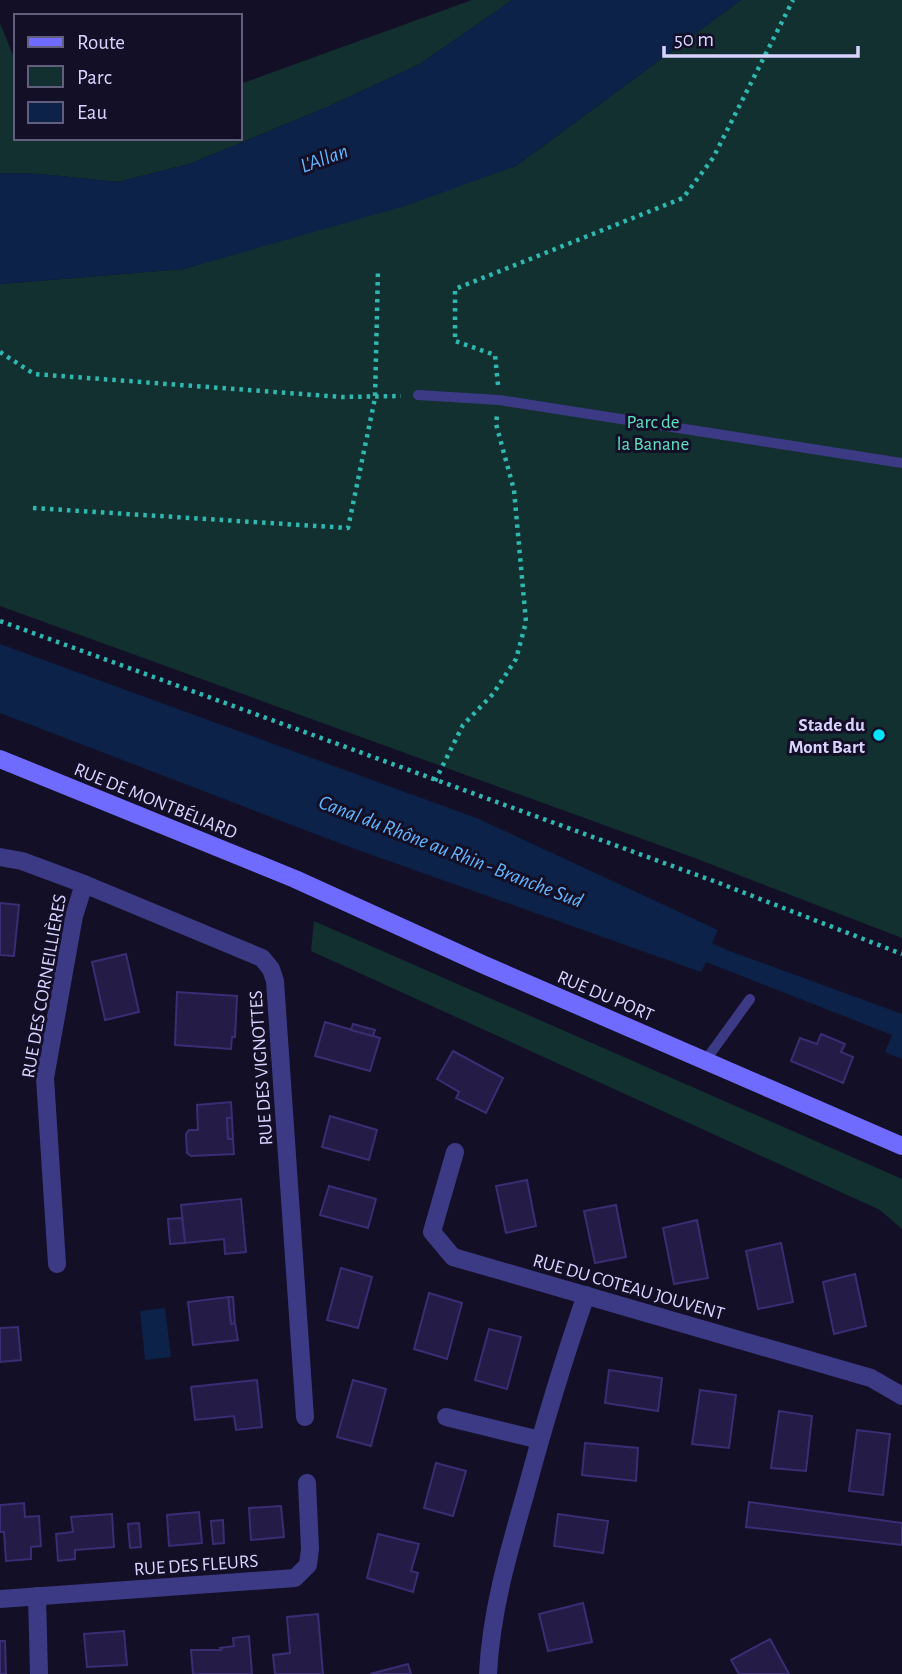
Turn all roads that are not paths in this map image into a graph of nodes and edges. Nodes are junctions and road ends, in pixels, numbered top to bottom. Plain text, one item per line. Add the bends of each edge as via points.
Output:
1 (418, 395) road end
2 (902, 463) edge
3 (0, 759) edge
4 (0, 857) edge
5 (295, 879) joint
6 (84, 884) junction
7 (751, 999) dead end
8 (705, 1060) junction
9 (902, 1146) edge
10 (455, 1152) dead end
11 (57, 1264) dead end
12 (586, 1295) junction
13 (902, 1396) edge
14 (305, 1417) dead end
15 (446, 1417) dead end
16 (540, 1440) junction
17 (307, 1483) dead end
18 (37, 1596) junction
19 (0, 1599) edge
20 (38, 1674) edge
21 (488, 1674) edge

1 - 2 lane via 499,400
3 - 5 main road, RUE DE MONTBÉLIARD
4 - 6 street, RUE DES VIGNOTTES via 22,860
5 - 8 main road, RUE DU PORT
6 - 11 street, RUE DES CORNEILLIÈRES via 45,1078
6 - 14 street, RUE DES VIGNOTTES via 262,958 271,969
7 - 8 lane
8 - 9 main road, RUE DU PORT
10 - 12 street, RUE DU COTEAU JOUVENT via 432,1232 453,1257
12 - 13 street, RUE DU COTEAU JOUVENT via 871,1378
12 - 16 street
15 - 16 street
16 - 21 street via 499,1587
17 - 18 street, RUE DES FLEURS via 308,1565 295,1578
18 - 19 street, RUE DES FLEURS
18 - 20 street

